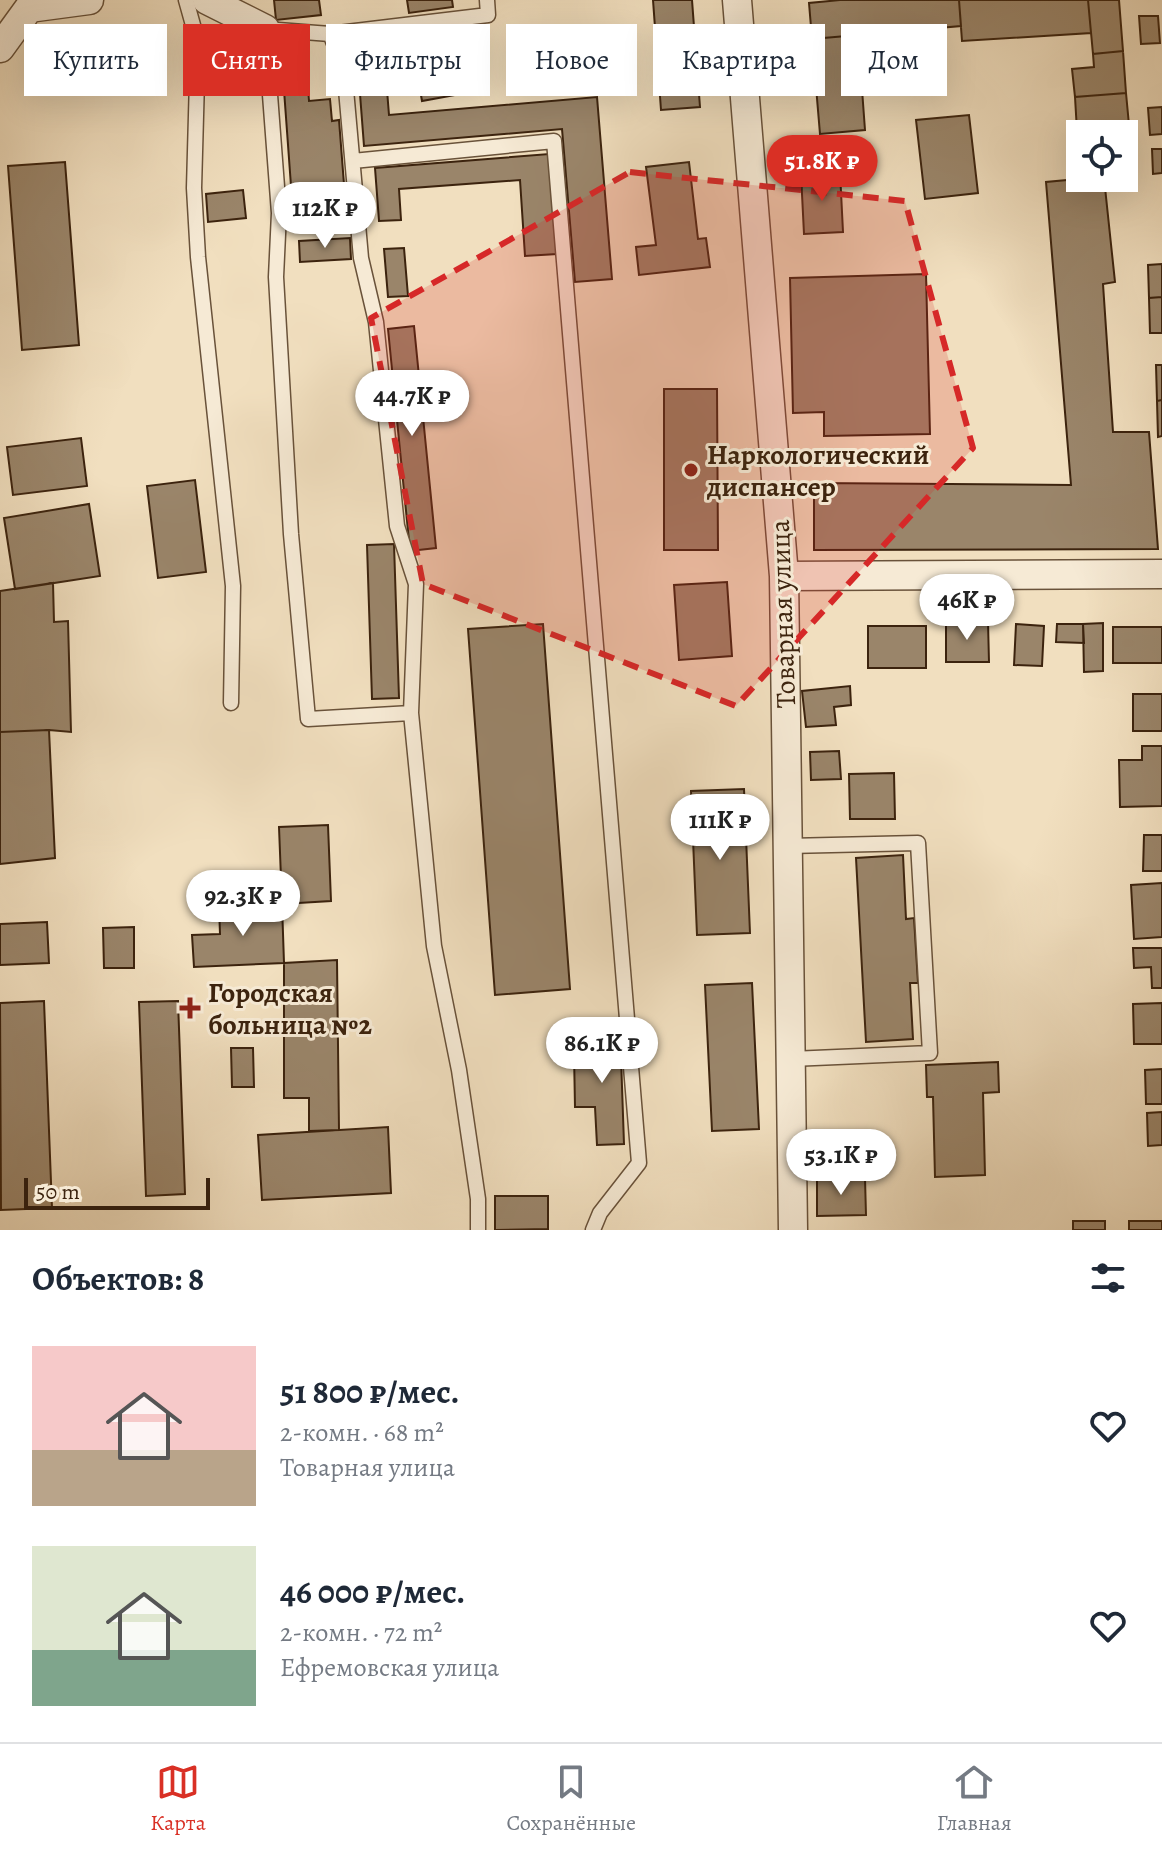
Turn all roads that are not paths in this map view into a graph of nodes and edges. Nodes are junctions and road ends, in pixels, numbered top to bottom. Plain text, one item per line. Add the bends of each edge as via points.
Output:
1 (89, 0) edge
2 (186, 0) edge
3 (207, 0) edge
4 (487, 0) edge
5 (737, 0) edge
6 (255, 24) edge
7 (413, 24) edge
8 (0, 48) edge
9 (270, 96) edge
10 (347, 96) edge
11 (353, 161) junction
12 (1162, 574) edge
13 (784, 576) junction
14 (231, 703) dead end
15 (411, 713) junction
16 (788, 846) junction
17 (791, 1059) junction
18 (478, 1230) edge
19 (593, 1230) edge
20 (793, 1230) edge

1 - 8 street via 29,8
2 - 14 lane via 198,43 198,257 233,586
3 - 6 street
4 - 7 lane via 488,15
5 - 13 street, Товарная улица
9 - 15 lane via 291,534 308,719
10 - 11 lane
11 - 15 lane via 397,526 416,584
11 - 19 lane via 554,141 639,1163
12 - 13 street
13 - 16 street, Товарная улица
15 - 18 lane via 434,946 459,1070
16 - 17 street, Товарная улица
16 - 17 lane via 918,843 930,1053
17 - 20 street, Товарная улица

